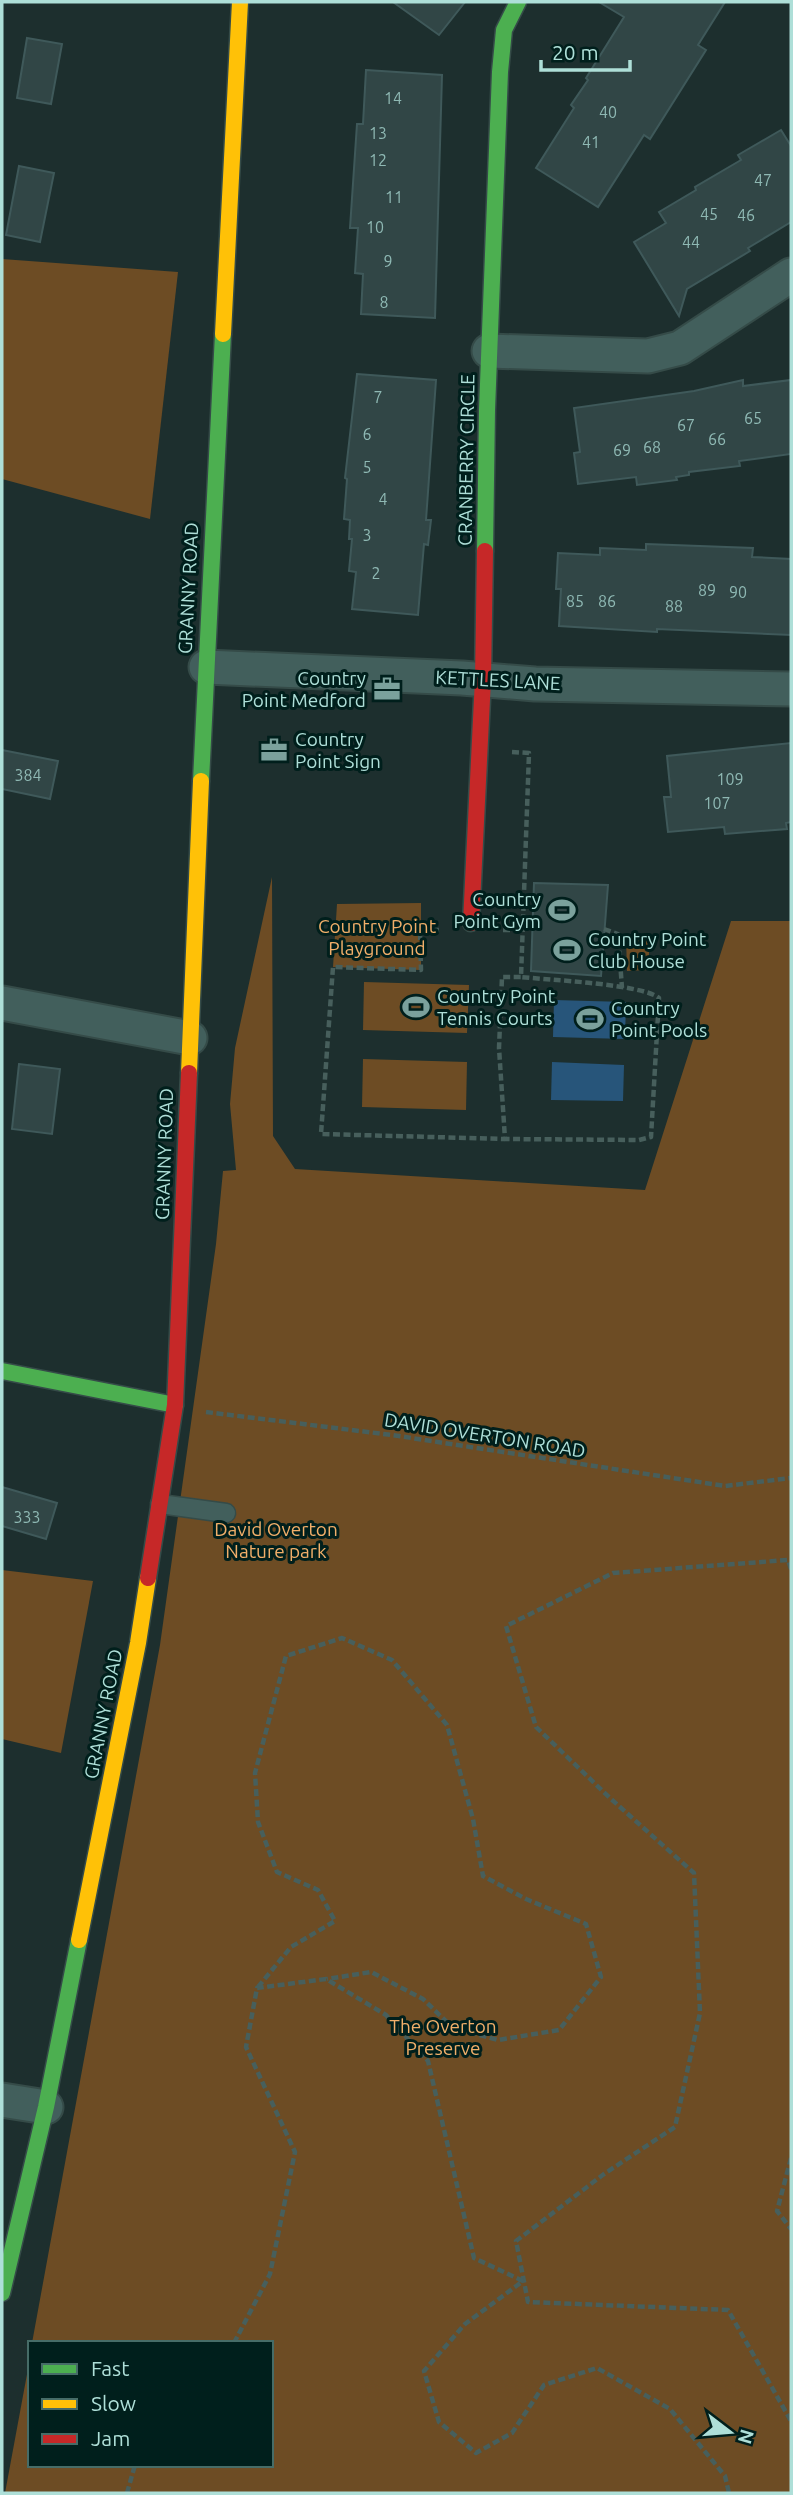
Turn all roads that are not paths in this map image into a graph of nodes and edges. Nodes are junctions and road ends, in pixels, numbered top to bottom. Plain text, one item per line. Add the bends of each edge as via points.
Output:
1 (240, 2) edge
2 (519, 2) edge
3 (791, 275) edge
4 (489, 351) junction
5 (205, 667) junction
6 (483, 679) junction
7 (791, 689) edge
8 (471, 923) dead end
9 (2, 1003) edge
10 (190, 1038) junction
11 (2, 1371) edge
12 (175, 1405) junction
13 (160, 1504) junction
14 (226, 1513) dead end
15 (2, 2100) edge
16 (46, 2107) junction
17 (2, 2293) edge

1 - 5 street, GRANNY ROAD
2 - 4 street, CRANBERRY CIRCLE via 504,30 500,72
3 - 4 street via 680,348 648,356
4 - 6 street, CRANBERRY CIRCLE
5 - 6 street, KETTLES LANE
5 - 10 street, GRANNY ROAD
6 - 7 street, KETTLES LANE
6 - 8 street, CRANBERRY CIRCLE
9 - 10 street
10 - 12 street, GRANNY ROAD
11 - 12 street
12 - 13 street, GRANNY ROAD
13 - 14 lane
13 - 16 street, GRANNY ROAD via 138,1643
15 - 16 street
16 - 17 street, GRANNY ROAD

